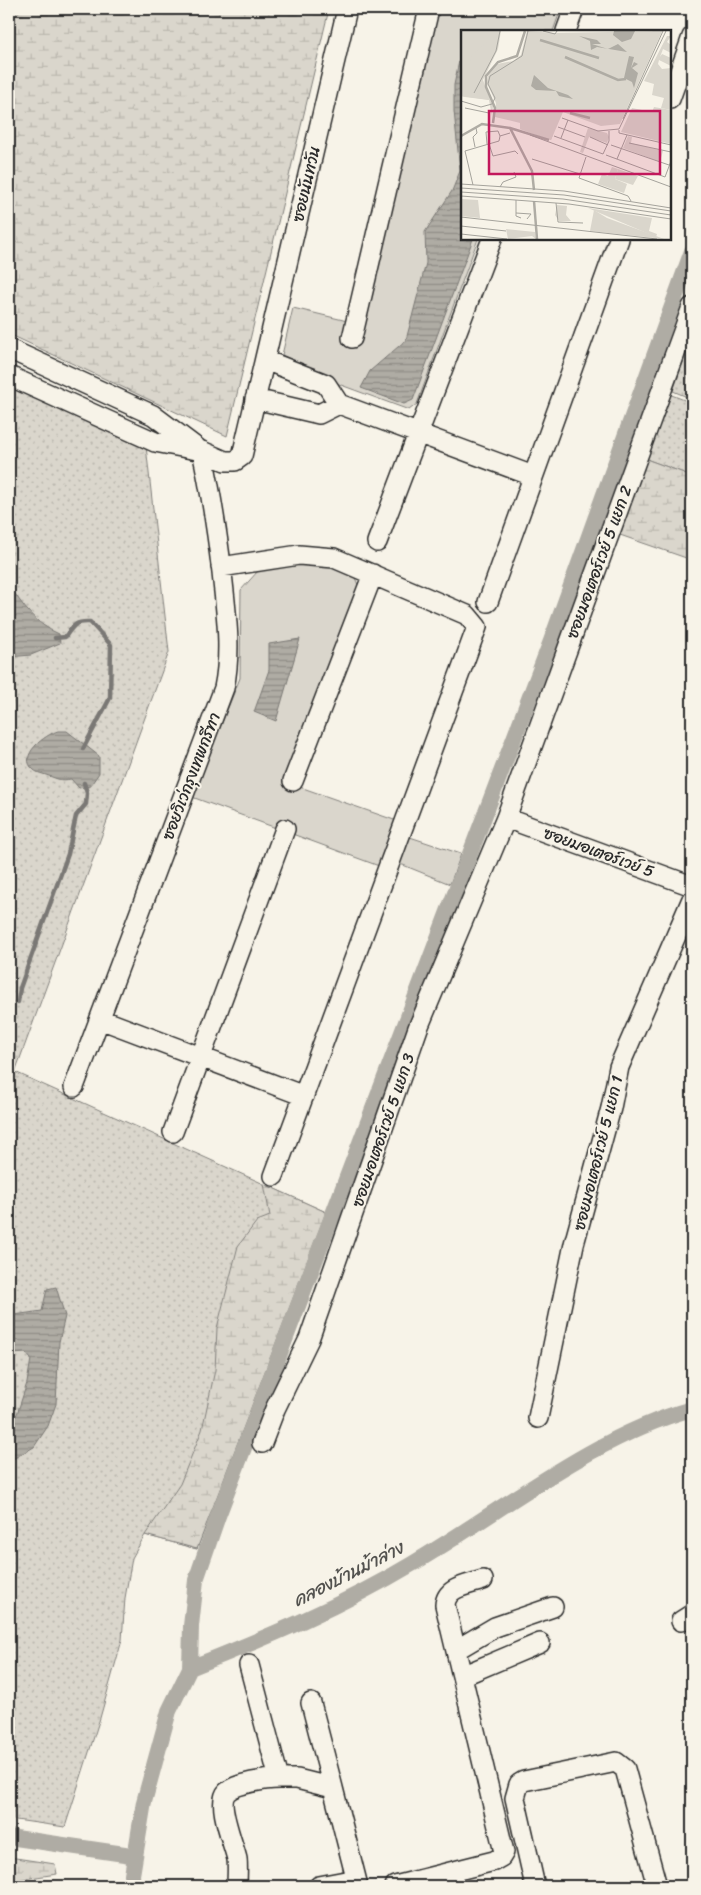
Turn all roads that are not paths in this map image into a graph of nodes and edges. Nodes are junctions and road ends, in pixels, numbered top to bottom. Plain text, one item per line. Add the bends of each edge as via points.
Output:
1 (347, 9) edge
2 (429, 9) edge
3 (574, 9) edge
4 (566, 30) edge
5 (692, 37) edge
6 (671, 96) edge
7 (492, 240) edge
8 (619, 240) edge
9 (692, 307) edge
10 (352, 338) dead end
11 (9, 349) edge
12 (265, 360) junction
13 (9, 376) edge
14 (76, 380) junction
15 (255, 399) junction
16 (66, 402) junction
17 (339, 404) junction
18 (418, 433) junction
19 (202, 451) junction
20 (534, 476) junction
21 (377, 542) dead end
22 (221, 567) junction
23 (373, 574) junction
24 (488, 602) dead end
25 (293, 780) dead end
26 (506, 818) junction
27 (285, 829) dead end
28 (692, 886) edge
29 (692, 899) edge
30 (100, 1019) junction
31 (201, 1057) junction
32 (74, 1087) dead end
33 (304, 1096) junction
34 (173, 1132) dead end
35 (274, 1176) dead end
36 (538, 1418) dead end
37 (262, 1443) dead end
38 (483, 1580) dead end
39 (553, 1607) dead end
40 (540, 1643) dead end
41 (456, 1650) junction
42 (249, 1665) dead end
43 (462, 1676) junction
44 (311, 1703) dead end
45 (279, 1779) junction
46 (333, 1788) junction
47 (357, 1883) edge
48 (237, 1886) edge
49 (319, 1886) edge
50 (395, 1886) edge
51 (534, 1886) edge
52 (658, 1886) edge

1 - 12 street, ซอยนันทวัน
2 - 10 street
3 - 4 street
5 - 6 street
7 - 18 street
8 - 20 street
9 - 26 street, ซอยมอเตอร์เวย์ 5 แยก 2
11 - 14 street, ซอยนันทวัน
12 - 15 street, ซอยนันทวัน
12 - 17 street via 326,384
13 - 16 street, ซอยนันทวัน
14 - 16 street
14 - 19 street, ซอยนันทวัน via 153,415
15 - 17 street via 319,414
15 - 19 street, ซอยนันทวัน via 242,456 235,461 225,461
16 - 19 street, ซอยนันทวัน via 154,442
17 - 18 street
18 - 20 street
18 - 21 street
19 - 22 street, ซอยวิเว่กรุงเทพกรีฑา via 213,500
20 - 24 street
22 - 23 street via 316,555 334,558
22 - 30 street, ซอยวิเว่กรุงเทพกรีฑา via 228,625 228,666 224,688
23 - 25 street
23 - 33 street via 466,615 477,627
26 - 28 street, ซอยมอเตอร์เวย์ 5
26 - 37 street, ซอยมอเตอร์เวย์ 5 แยก 3 via 418,1028 309,1339
27 - 31 street
29 - 36 street, ซอยมอเตอร์เวย์ 5 แยก 1 via 619,1067 574,1244
30 - 31 street
30 - 32 street, ซอยวิเว่กรุงเทพกรีฑา
31 - 33 street
31 - 34 street
33 - 35 street
38 - 41 street via 451,1591 446,1597 445,1606
39 - 41 street via 495,1627
40 - 43 street
41 - 43 street
42 - 45 street
43 - 50 street via 504,1852 494,1861
44 - 46 street
45 - 46 street via 298,1779
45 - 48 street via 238,1786 224,1799 237,1862
46 - 47 street
47 - 49 street
51 - 52 street via 515,1798 519,1784 616,1762 625,1769

